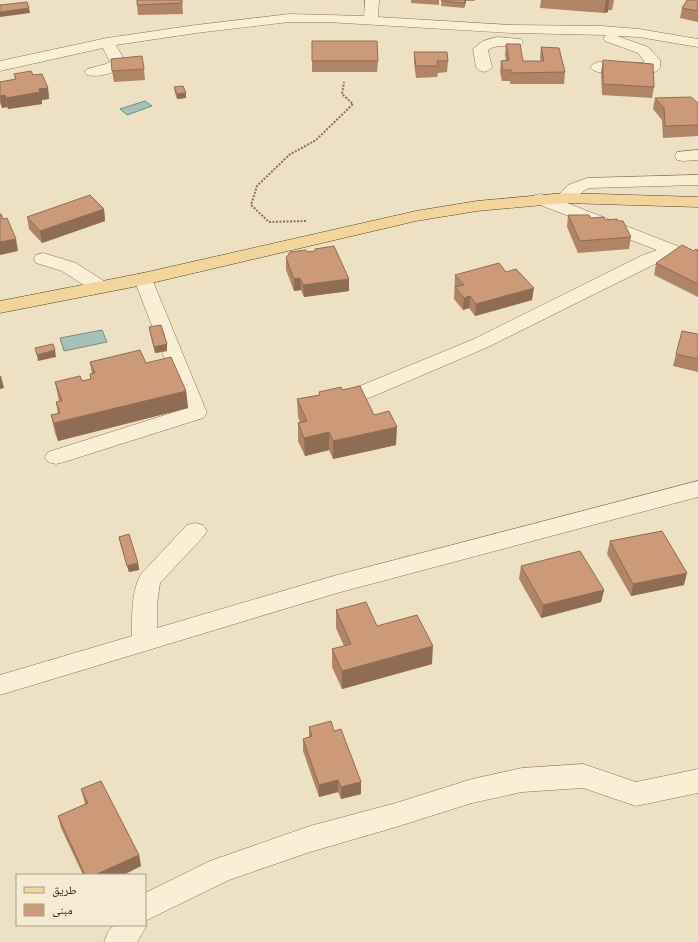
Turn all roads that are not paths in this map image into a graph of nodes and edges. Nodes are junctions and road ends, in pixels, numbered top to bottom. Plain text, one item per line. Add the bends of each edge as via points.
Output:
1 (372, 0) edge
2 (371, 21) junction
3 (603, 24) junction
4 (453, 27) junction
5 (550, 30) junction
6 (107, 42) junction
7 (698, 43) edge
8 (0, 66) edge
9 (484, 67) dead end
10 (598, 67) dead end
11 (92, 72) dead end
12 (698, 180) edge
13 (565, 198) junction
14 (541, 199) junction
15 (698, 202) edge
16 (673, 251) junction
17 (43, 259) dead end
18 (698, 260) edge
19 (143, 279) junction
20 (100, 287) junction
21 (0, 307) edge
22 (146, 308) dead end
23 (362, 393) edge
24 (56, 457) dead end
25 (698, 489) edge
26 (195, 531) dead end
27 (144, 642) junction
28 (0, 685) edge
29 (698, 780) edge
30 (146, 907) edge
31 (131, 926) edge
32 (119, 942) edge

1 - 2 street
2 - 4 street
2 - 6 street via 289,18 196,28
3 - 4 street via 461,13
3 - 5 street
3 - 7 street
3 - 10 street via 607,36 643,50 652,60 652,68
4 - 5 street
5 - 9 street via 537,42 488,42 480,50
6 - 8 street
6 - 11 street via 118,63 111,68
12 - 13 street via 587,184 576,186
13 - 14 main road
13 - 15 main road
14 - 16 street
14 - 19 main road via 416,216 335,234 317,245
16 - 18 street
16 - 23 street via 648,260 482,343
17 - 20 street via 69,267
19 - 20 main road
19 - 22 street
19 - 24 street via 196,413
20 - 21 main road
25 - 27 street via 337,584
26 - 27 street via 149,580
27 - 28 street
29 - 30 street via 636,794 583,776 522,780 472,791 310,839 220,870
31 - 32 street

